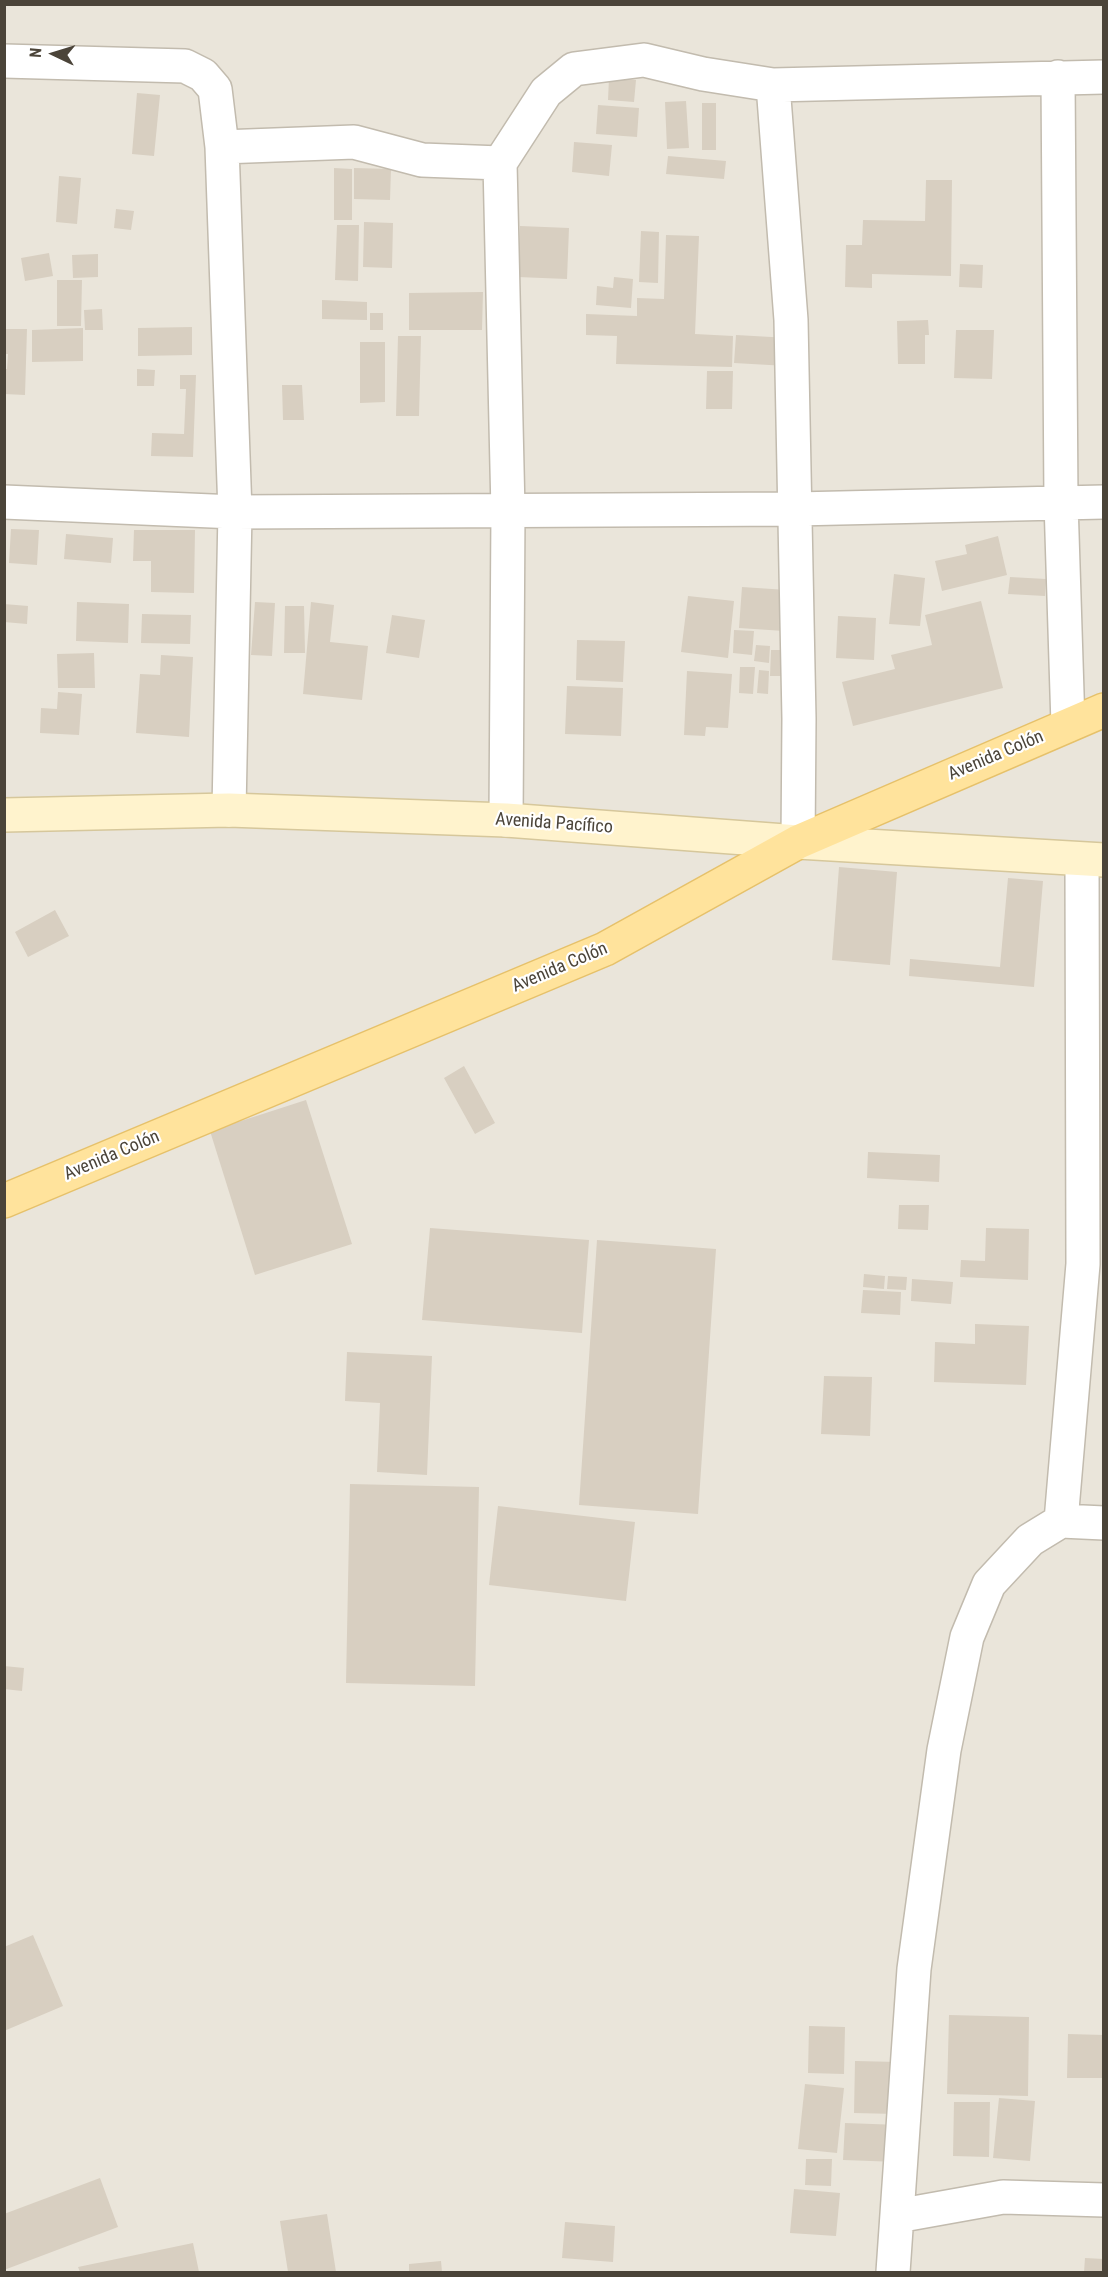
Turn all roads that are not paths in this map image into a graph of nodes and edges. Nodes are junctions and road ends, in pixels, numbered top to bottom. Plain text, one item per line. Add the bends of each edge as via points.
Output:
1 (4, 61) edge
2 (1058, 77) junction
3 (1104, 77) edge
4 (773, 85) junction
5 (222, 147) junction
6 (500, 163) junction
7 (4, 502) edge
8 (1061, 502) junction
9 (1104, 502) edge
10 (795, 509) junction
11 (508, 511) junction
12 (235, 512) junction
13 (1104, 710) edge
14 (1068, 725) junction
15 (229, 810) junction
16 (4, 815) edge
17 (507, 820) junction
18 (798, 842) junction
19 (1093, 860) edge
20 (4, 1201) edge
21 (1093, 1265) edge
22 (1061, 1521) junction
23 (1104, 1523) edge
24 (1104, 2200) edge
25 (897, 2216) junction
26 (893, 2272) edge

1 - 5 street via 185,66 203,75 215,89
2 - 3 street
2 - 4 street
2 - 8 street
4 - 6 street via 644,60 574,69 546,92
4 - 10 street via 791,320
5 - 6 street via 354,141 422,160
5 - 12 street
6 - 11 street
7 - 12 street
8 - 9 street
8 - 10 street
8 - 14 street
10 - 11 street
10 - 18 street
11 - 12 street
11 - 17 street
12 - 15 street
13 - 14 main road, Avenida Colón
14 - 18 main road, Avenida Colón
15 - 16 street, Avenida Pacífico
15 - 17 street, Avenida Pacífico
17 - 18 street, Avenida Pacífico
18 - 19 street, Avenida Pacífico
18 - 20 main road, Avenida Colón via 605,950
19 - 21 street
21 - 22 street
22 - 23 street
22 - 25 street via 1030,1540 990,1584 967,1637 944,1750 914,1969
24 - 25 street via 1003,2197
25 - 26 street

